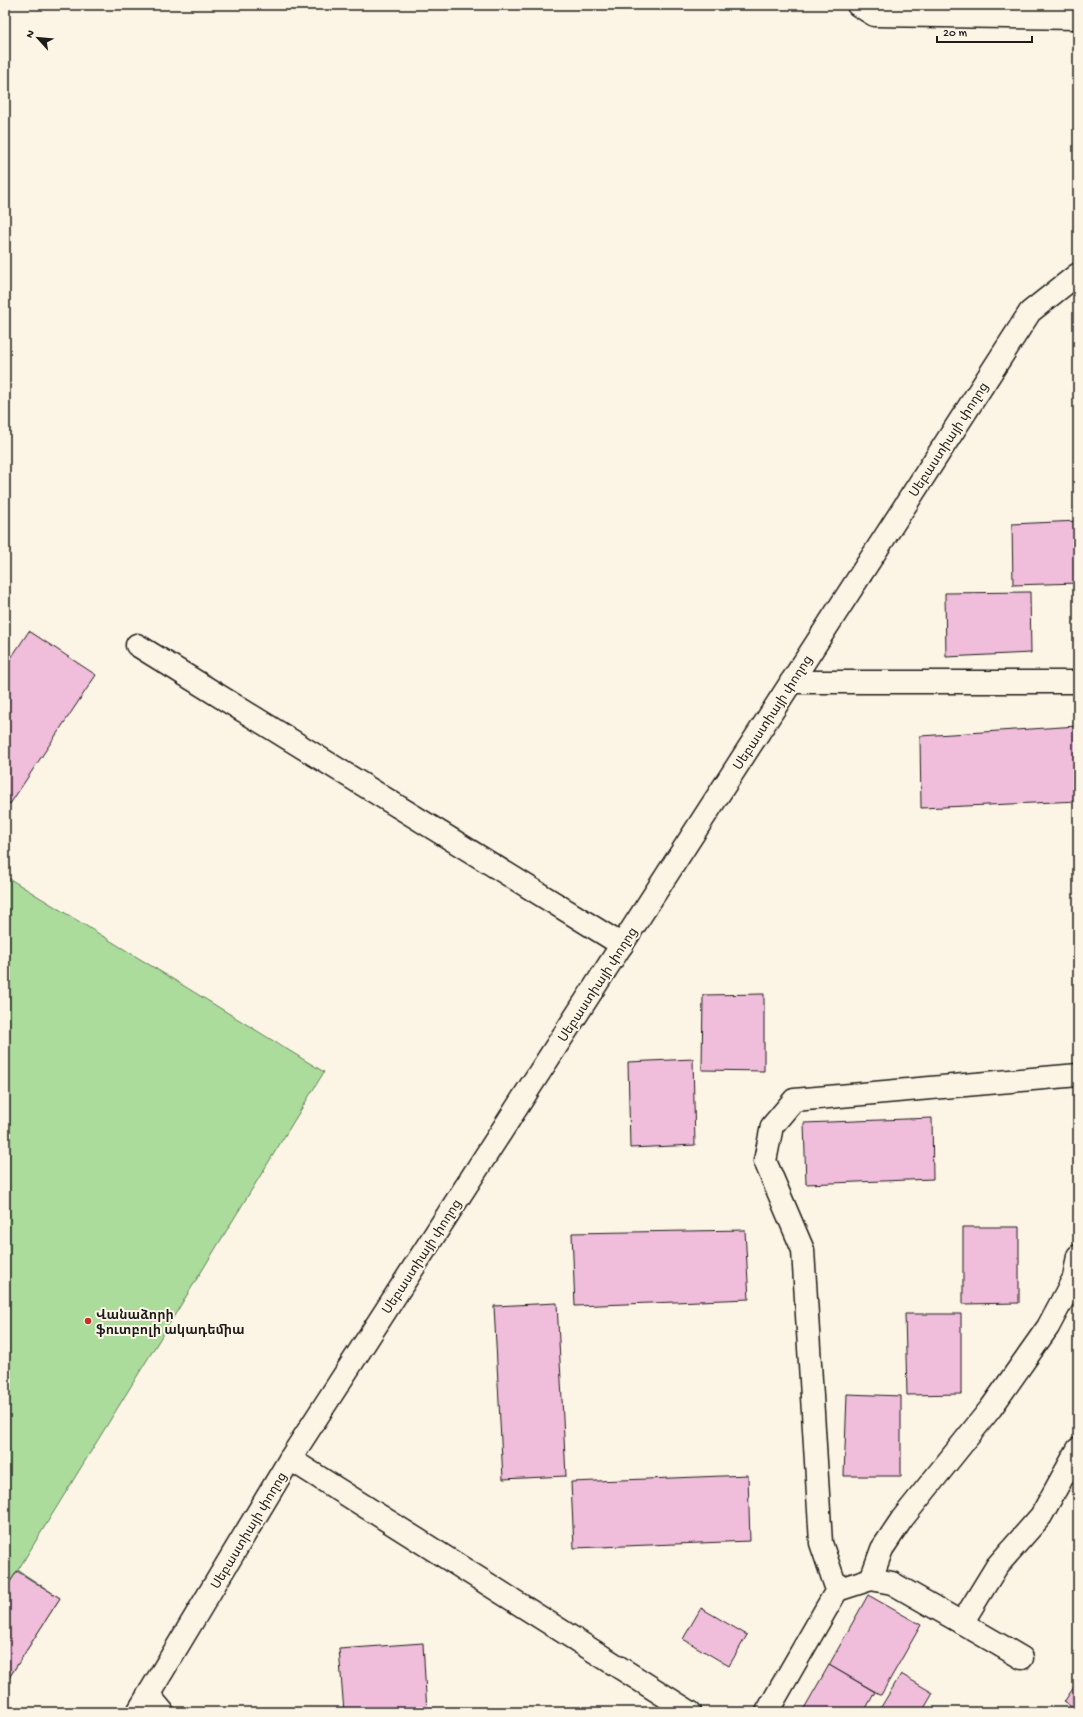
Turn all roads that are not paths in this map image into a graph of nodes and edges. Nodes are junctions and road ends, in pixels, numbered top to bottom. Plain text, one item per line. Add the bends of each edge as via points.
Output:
1 (858, 5) edge
2 (1078, 18) edge
3 (1078, 274) edge
4 (136, 645) dead end
5 (791, 682) junction
6 (1078, 682) edge
7 (622, 945) junction
8 (1078, 1075) edge
9 (1078, 1256) edge
10 (1078, 1449) edge
11 (290, 1458) junction
12 (871, 1579) junction
13 (837, 1590) junction
14 (962, 1623) junction
15 (1022, 1658) dead end
16 (143, 1703) edge
17 (163, 1712) edge
18 (690, 1712) edge
19 (767, 1712) edge

1 - 2 street via 874,15
3 - 5 street, Սեբաստիայի փողոց via 1030,312
4 - 7 street
5 - 6 street
5 - 7 street, Սեբաստիայի փողոց
7 - 11 street, Սեբաստիայի փողոց
8 - 13 street via 794,1100 772,1126 765,1161 804,1250 821,1543
9 - 12 street via 1074,1278 1048,1327 991,1408 902,1519 882,1549
10 - 14 street via 1041,1516 997,1566
11 - 16 street, Սեբաստիայի փողոց
11 - 18 street
12 - 13 street
12 - 14 street via 892,1583
13 - 19 street
14 - 15 street
16 - 17 street

